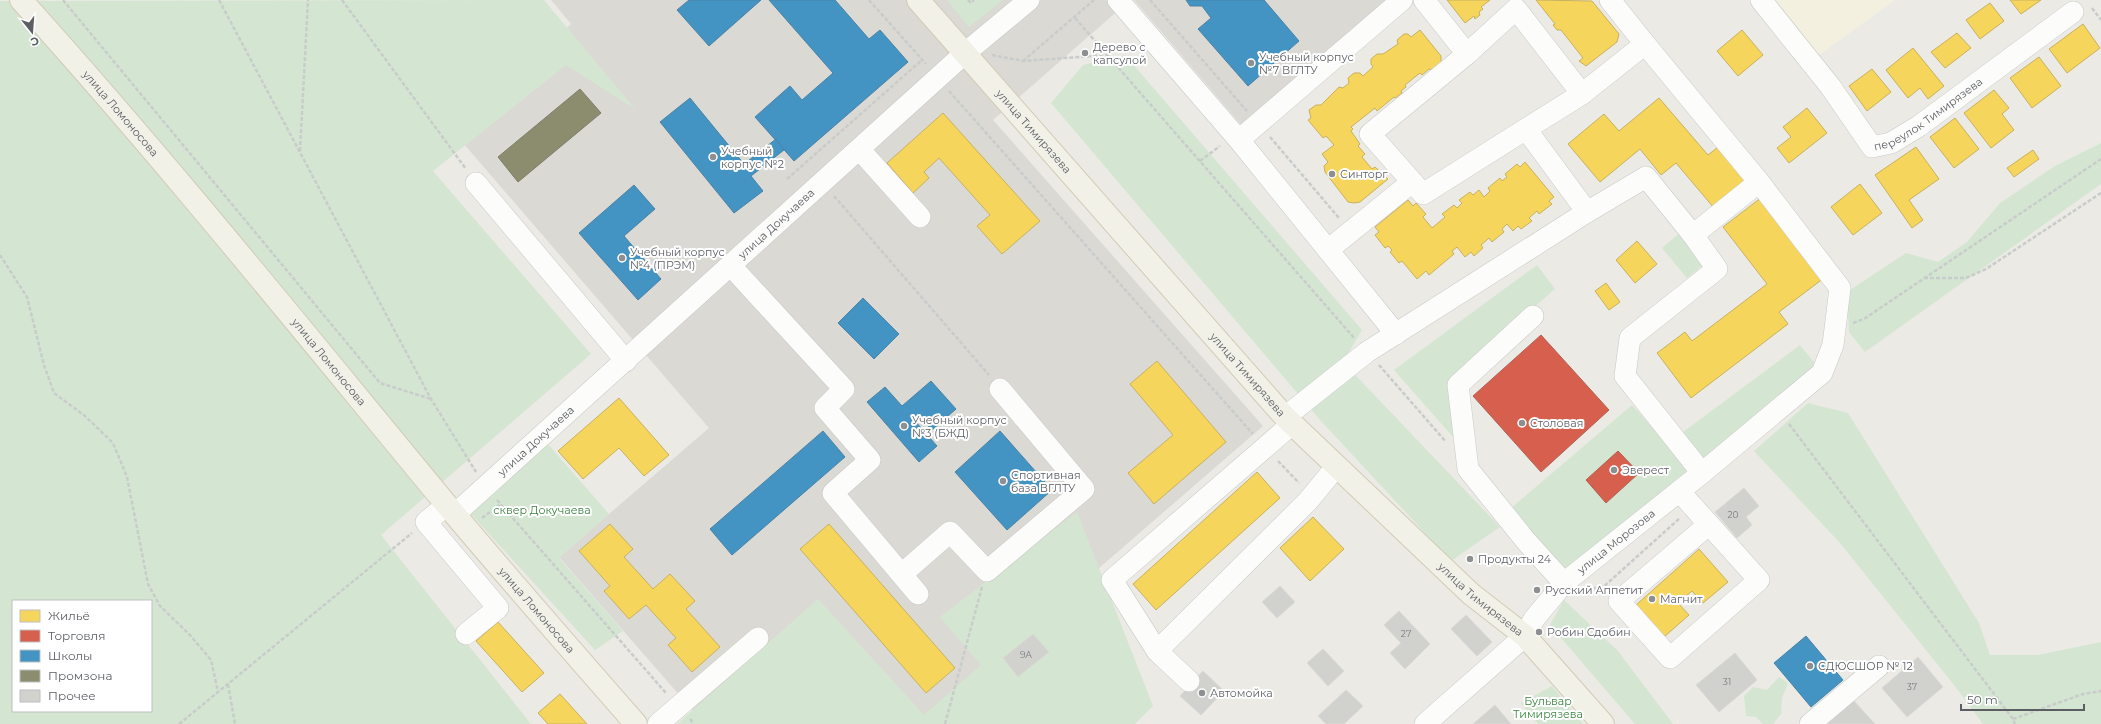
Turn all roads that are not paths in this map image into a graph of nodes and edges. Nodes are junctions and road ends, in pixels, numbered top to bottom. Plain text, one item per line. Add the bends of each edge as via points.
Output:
1 (21, 0) edge
2 (918, 0) edge
3 (1029, 0) edge
4 (1118, 0) edge
5 (1402, 0) edge
6 (1424, 0) edge
7 (1610, 0) edge
8 (1761, 0) edge
9 (2081, 8) road end
10 (1644, 44) junction
11 (964, 54) junction
12 (1467, 54) junction
13 (1582, 94) junction
14 (1526, 129) junction
15 (1237, 137) junction
16 (860, 150) junction
17 (1412, 182) junction
18 (1759, 182) junction
19 (476, 183) road end
20 (1587, 212) junction
21 (920, 217) dead end
22 (1693, 235) junction
23 (1328, 250) junction
24 (731, 266) junction
25 (1533, 316) dead end
26 (1396, 334) junction
27 (626, 361) junction
28 (1000, 389) road end
29 (1288, 420) junction
30 (1336, 467) junction
31 (1702, 473) junction
32 (1685, 499) junction
33 (451, 510) junction
34 (1708, 525) junction
35 (902, 574) junction
36 (1564, 583) junction
37 (918, 594) dead end
38 (466, 634) dead end
39 (1525, 636) junction
40 (758, 638) dead end
41 (1157, 651) junction
42 (1879, 666) dead end
43 (1189, 681) dead end
44 (636, 724) edge
45 (658, 724) edge
46 (1425, 724) edge
47 (1603, 724) edge
48 (1810, 724) edge

1 - 33 main road, улица Ломоносова via 76,60
2 - 11 main road, улица Тимирязева
3 - 11 street, улица Докучаева
4 - 15 street
5 - 15 street
6 - 12 street
7 - 10 street
8 - 9 street, переулок Тимирязева via 1830,86 1872,147 1891,143 1919,126
10 - 13 street
10 - 18 street
11 - 16 street, улица Докучаева
11 - 29 main road, улица Тимирязева
12 - 13 street via 1516,9
12 - 17 street via 1370,134
13 - 14 street
14 - 17 street via 1423,194
14 - 20 street
15 - 23 street
16 - 21 street
16 - 24 street, улица Докучаева
17 - 23 street
18 - 22 street
18 - 31 street, улица Морозова via 1840,288 1836,330 1822,373
19 - 27 street
20 - 22 street via 1646,177
20 - 26 street
22 - 31 street via 1718,269 1630,338 1625,376
23 - 26 street
24 - 27 street, улица Докучаева
24 - 35 street via 844,389 825,408 870,460 833,493
25 - 36 street via 1458,385 1468,469 1526,541
26 - 29 street via 1367,352
27 - 33 street, улица Докучаева via 486,488
28 - 35 street via 1084,489 986,571 950,532
29 - 30 main road, улица Тимирязева
29 - 41 street via 1265,447 1112,580
30 - 39 main road, улица Тимирязева via 1471,594
30 - 41 street via 1312,497
31 - 32 street, улица Морозова
32 - 34 street
32 - 36 street, улица Морозова
33 - 38 street, улица Докучаева via 426,522 498,608
33 - 44 main road, улица Ломоносова
34 - 34 street via 1759,580 1670,658 1619,601
35 - 37 street
36 - 39 street, улица Морозова via 1534,619
39 - 46 street, улица Морозова
39 - 47 main road, улица Тимирязева
40 - 45 street
41 - 43 street
42 - 48 street

